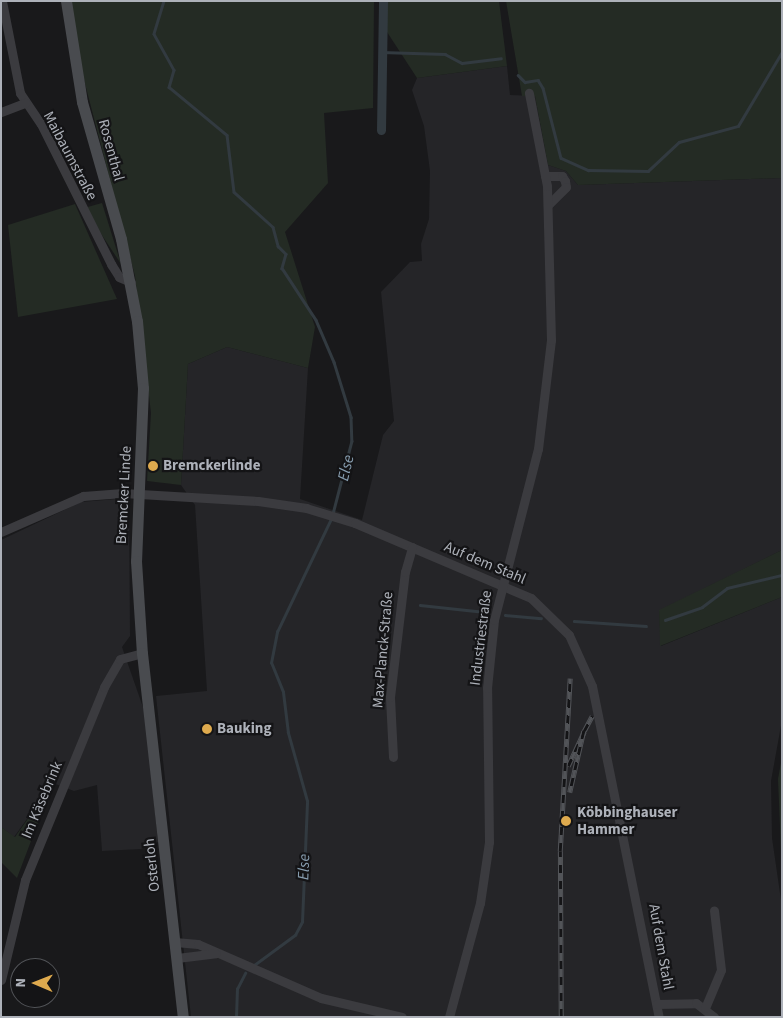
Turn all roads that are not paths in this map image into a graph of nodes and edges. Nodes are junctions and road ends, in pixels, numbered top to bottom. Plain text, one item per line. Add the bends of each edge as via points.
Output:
1 (2, 1) edge
2 (66, 1) edge
3 (529, 93) dead end
4 (25, 103) junction
5 (1, 112) edge
6 (545, 176) junction
7 (548, 205) junction
8 (131, 282) junction
9 (140, 495) junction
10 (1, 532) edge
11 (412, 547) junction
12 (502, 582) junction
13 (142, 653) junction
14 (149, 711) joint
15 (393, 757) dead end
16 (714, 910) dead end
17 (175, 942) junction
18 (216, 953) junction
19 (177, 958) junction
20 (1, 980) edge
21 (658, 1004) junction
22 (706, 1008) junction
23 (183, 1017) edge
24 (402, 1017) edge
25 (449, 1017) edge
26 (659, 1017) edge
27 (714, 1017) edge

1 - 4 street, Maibaumstraße via 13,66
2 - 8 main road, Rosenthal via 68,26 93,147
3 - 6 street, Industriestraße
4 - 5 street
4 - 8 street, Maibaumstraße via 41,124 111,264 119,277
6 - 7 street, Industriestraße
6 - 7 street via 562,176 566,187
7 - 12 street, Industriestraße via 553,296 544,412
8 - 9 main road, Bremcker Linde via 143,388
9 - 10 street, Auf dem Stahl via 83,496
9 - 11 street, Auf dem Stahl via 258,501 339,518
9 - 13 main road, Bremcker Linde via 136,561
11 - 12 street, Auf dem Stahl
11 - 15 street, Max-Planck-Straße via 405,572 390,696
12 - 21 street, Auf dem Stahl via 531,598 560,623 586,667 603,728
12 - 25 street, Industriestraße via 488,664 490,808 485,872
13 - 14 main road, Bremcker Linde
13 - 20 street, Im Käsebrink via 120,659 104,687 24,880
14 - 17 main road, Osterloh
16 - 22 street via 722,970
17 - 18 street via 186,940
17 - 19 main road, Osterloh
18 - 19 street
18 - 24 street via 321,998
19 - 23 main road, Osterloh
21 - 22 street via 686,1001
21 - 26 street, Auf dem Stahl
22 - 27 street

